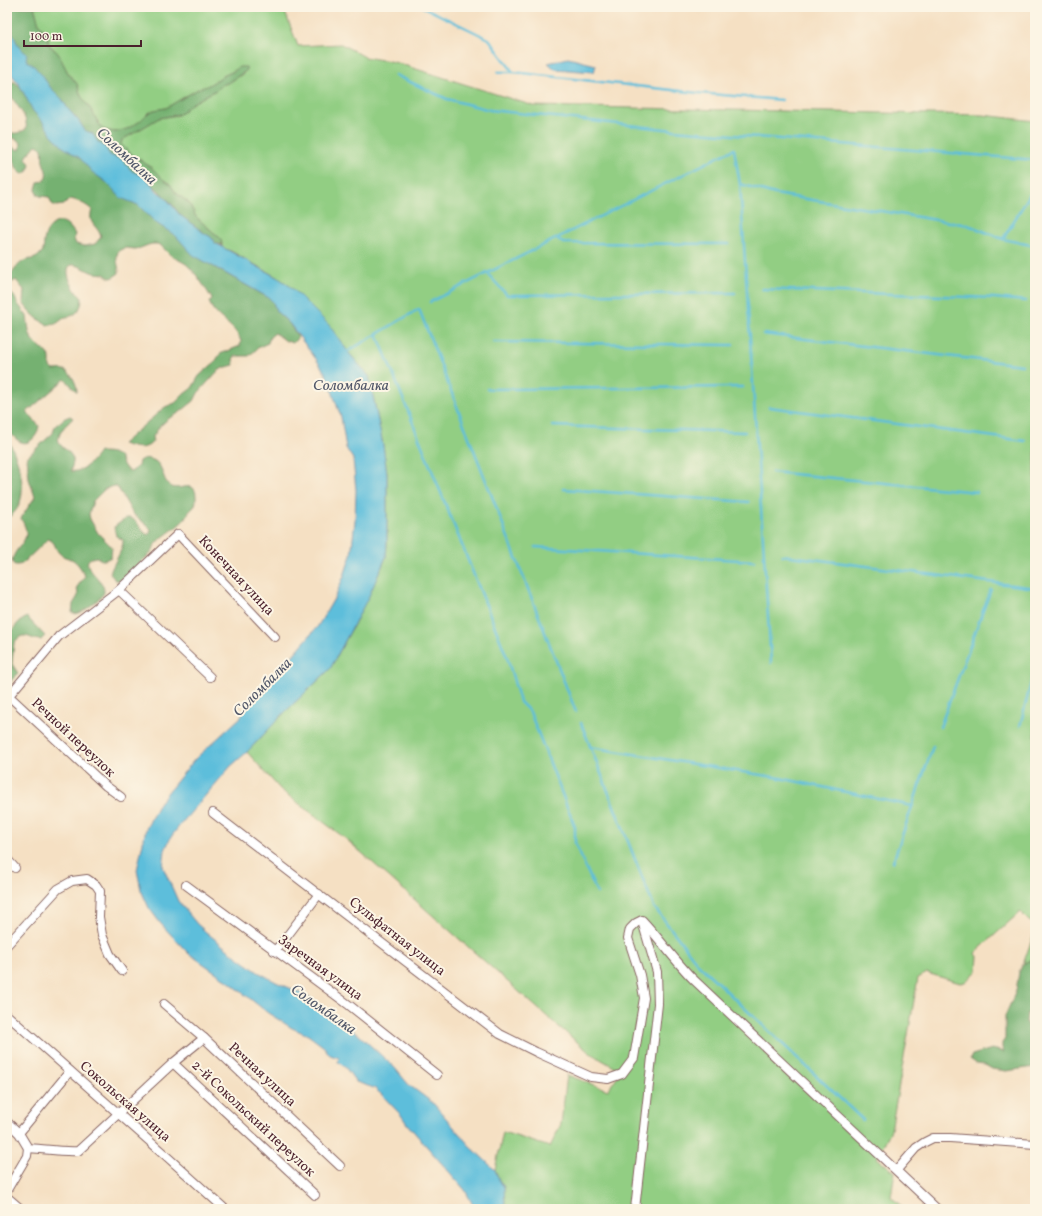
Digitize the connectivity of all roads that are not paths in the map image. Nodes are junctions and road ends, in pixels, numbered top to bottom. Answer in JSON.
{"nodes":[{"id":1,"x":118,"y":590,"type":"junction"},
{"id":2,"x":275,"y":637,"type":"dead end"},
{"id":3,"x":210,"y":677,"type":"dead end"},
{"id":4,"x":8,"y":697,"type":"edge"},
{"id":5,"x":122,"y":797,"type":"dead end"},
{"id":6,"x":213,"y":813,"type":"dead end"},
{"id":7,"x":7,"y":859,"type":"edge"},
{"id":8,"x":15,"y":868,"type":"dead end"},
{"id":9,"x":186,"y":885,"type":"dead end"},
{"id":10,"x":319,"y":894,"type":"junction"},
{"id":11,"x":642,"y":920,"type":"junction"},
{"id":12,"x":7,"y":945,"type":"edge"},
{"id":13,"x":274,"y":951,"type":"junction"},
{"id":14,"x":122,"y":971,"type":"dead end"},
{"id":15,"x":164,"y":1004,"type":"dead end"},
{"id":16,"x":7,"y":1015,"type":"edge"},
{"id":17,"x":204,"y":1038,"type":"junction"},
{"id":18,"x":173,"y":1063,"type":"junction"},
{"id":19,"x":70,"y":1071,"type":"junction"},
{"id":20,"x":437,"y":1075,"type":"dead end"},
{"id":21,"x":118,"y":1113,"type":"junction"},
{"id":22,"x":7,"y":1122,"type":"edge"},
{"id":23,"x":19,"y":1133,"type":"junction"},
{"id":24,"x":1035,"y":1144,"type":"edge"},
{"id":25,"x":28,"y":1148,"type":"junction"},
{"id":26,"x":340,"y":1166,"type":"dead end"},
{"id":27,"x":896,"y":1170,"type":"junction"},
{"id":28,"x":7,"y":1190,"type":"edge"},
{"id":29,"x":315,"y":1195,"type":"dead end"},
{"id":30,"x":7,"y":1197,"type":"edge"},
{"id":31,"x":21,"y":1209,"type":"edge"},
{"id":32,"x":225,"y":1209,"type":"edge"},
{"id":33,"x":635,"y":1209,"type":"edge"},
{"id":34,"x":937,"y":1209,"type":"edge"}],
"edges":[{"from":1,"to":2,"type":"street","name":"Конечная улица"},
{"from":1,"to":3,"type":"street"},
{"from":1,"to":4,"type":"street"},
{"from":4,"to":5,"type":"street","name":"Речной переулок"},
{"from":6,"to":10,"type":"street","name":"Сульфатная улица"},
{"from":7,"to":8,"type":"street"},
{"from":9,"to":13,"type":"street","name":"Заречная улица"},
{"from":10,"to":11,"type":"street","name":"Сульфатная улица"},
{"from":10,"to":13,"type":"street"},
{"from":11,"to":27,"type":"street"},
{"from":11,"to":33,"type":"street"},
{"from":12,"to":14,"type":"street"},
{"from":13,"to":20,"type":"street","name":"Заречная улица"},
{"from":15,"to":17,"type":"street","name":"Речная улица"},
{"from":16,"to":19,"type":"street","name":"Сокольская улица"},
{"from":17,"to":18,"type":"street"},
{"from":17,"to":26,"type":"street","name":"Речная улица"},
{"from":18,"to":21,"type":"street"},
{"from":18,"to":29,"type":"street","name":"2-й Сокольский переулок"},
{"from":19,"to":21,"type":"street","name":"Сокольская улица"},
{"from":19,"to":23,"type":"street"},
{"from":21,"to":25,"type":"street"},
{"from":21,"to":32,"type":"street","name":"Сокольская улица"},
{"from":22,"to":23,"type":"street"},
{"from":23,"to":25,"type":"street"},
{"from":24,"to":27,"type":"street"},
{"from":25,"to":28,"type":"street"},
{"from":27,"to":34,"type":"street"},
{"from":30,"to":31,"type":"street"}]}
